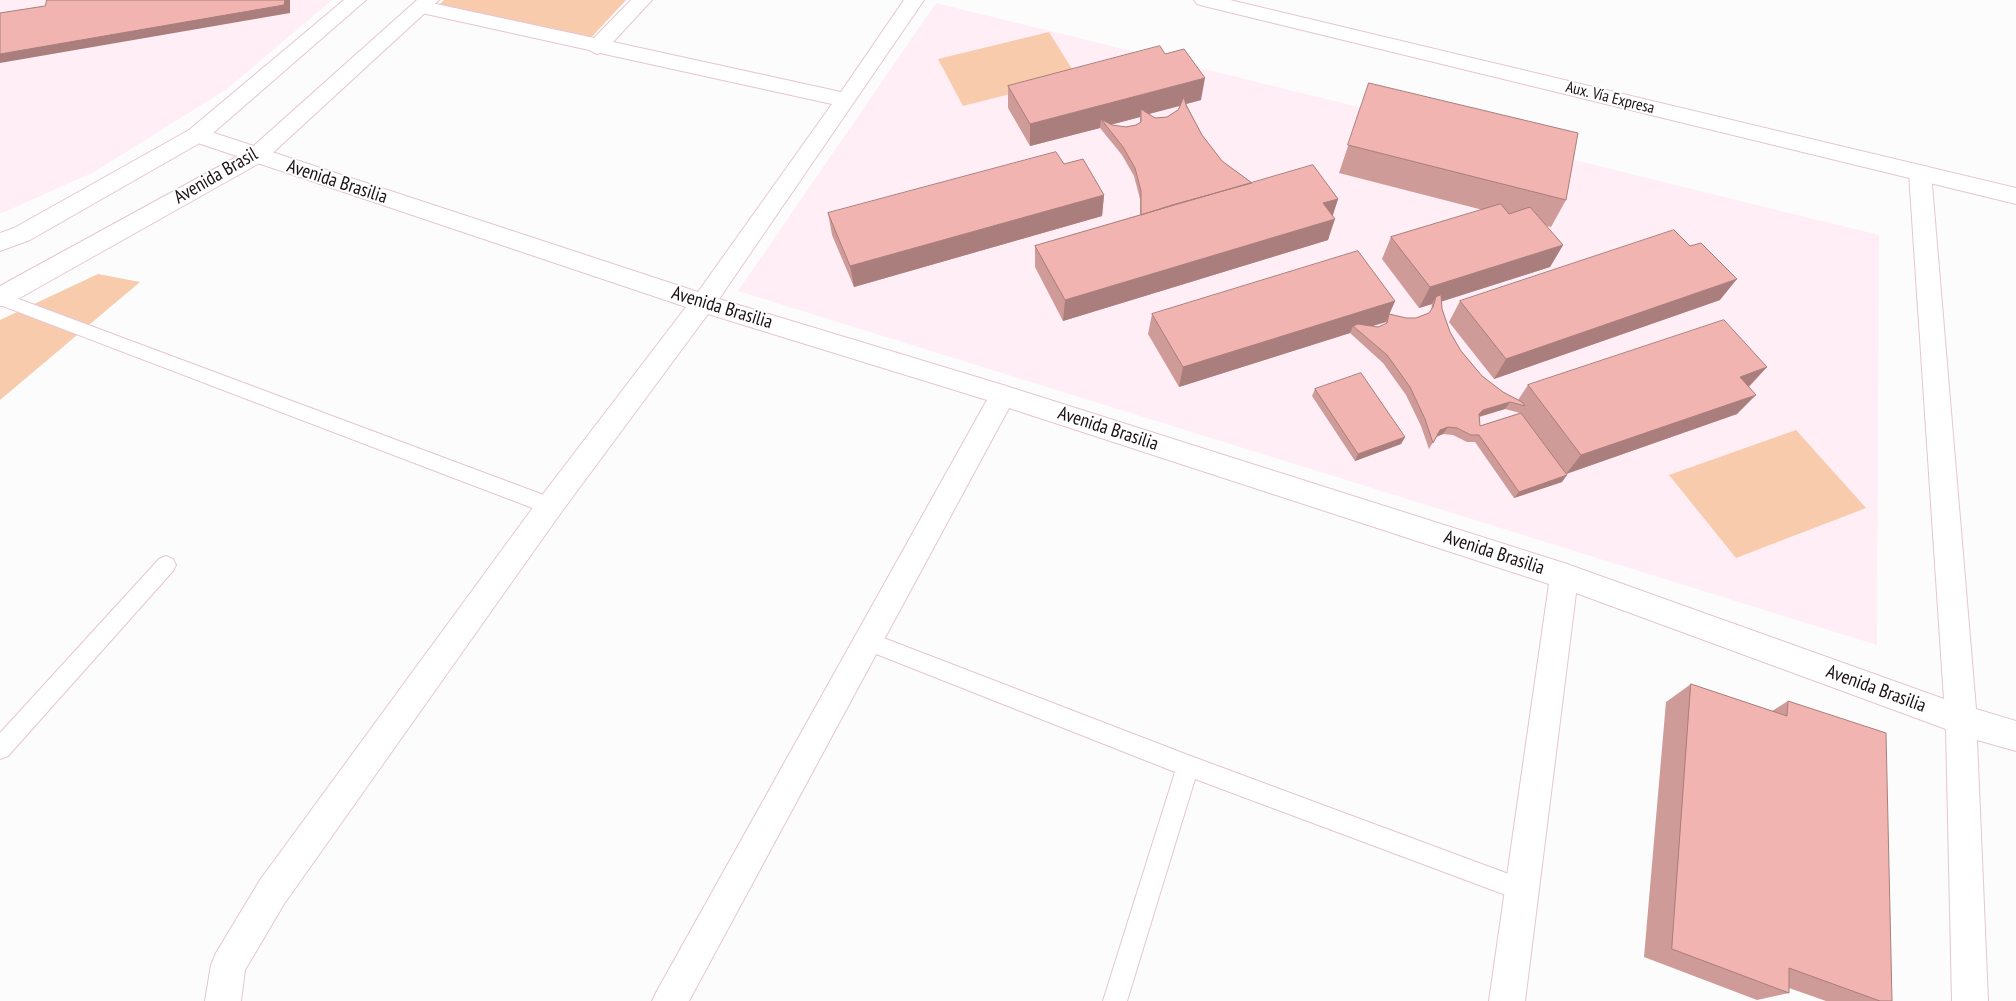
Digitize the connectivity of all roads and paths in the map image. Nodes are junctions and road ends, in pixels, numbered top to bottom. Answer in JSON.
{"nodes":[{"id":1,"x":356,"y":0,"type":"edge"},
{"id":2,"x":642,"y":0,"type":"edge"},
{"id":3,"x":914,"y":0,"type":"edge"},
{"id":4,"x":1204,"y":0,"type":"edge"},
{"id":5,"x":426,"y":3,"type":"edge"},
{"id":6,"x":597,"y":47,"type":"junction"},
{"id":7,"x":846,"y":100,"type":"junction"},
{"id":8,"x":197,"y":135,"type":"junction"},
{"id":9,"x":257,"y":155,"type":"junction"},
{"id":10,"x":1920,"y":173,"type":"junction"},
{"id":11,"x":2016,"y":196,"type":"edge"},
{"id":12,"x":0,"y":242,"type":"edge"},
{"id":13,"x":0,"y":298,"type":"edge"},
{"id":14,"x":703,"y":303,"type":"junction"},
{"id":15,"x":1004,"y":395,"type":"junction"},
{"id":16,"x":550,"y":506,"type":"junction"},
{"id":17,"x":166,"y":565,"type":"dead end"},
{"id":18,"x":1564,"y":576,"type":"junction"},
{"id":19,"x":868,"y":641,"type":"junction"},
{"id":20,"x":1961,"y":720,"type":"junction"},
{"id":21,"x":2016,"y":736,"type":"edge"},
{"id":22,"x":0,"y":749,"type":"edge"},
{"id":23,"x":1188,"y":766,"type":"junction"},
{"id":24,"x":1522,"y":890,"type":"junction"},
{"id":25,"x":223,"y":1001,"type":"edge"},
{"id":26,"x":670,"y":1001,"type":"edge"},
{"id":27,"x":1115,"y":1001,"type":"edge"},
{"id":28,"x":1507,"y":1001,"type":"edge"},
{"id":29,"x":1970,"y":1001,"type":"edge"}],
"edges":[{"from":1,"to":8,"type":"street"},
{"from":2,"to":6,"type":"street"},
{"from":3,"to":7,"type":"street"},
{"from":4,"to":10,"type":"street","name":"Aux. Vía Expresa"},
{"from":5,"to":6,"type":"street"},
{"from":5,"to":9,"type":"street","name":"Avenida Brasil"},
{"from":6,"to":7,"type":"street"},
{"from":7,"to":14,"type":"street"},
{"from":8,"to":9,"type":"street","name":"Avenida Brasilia"},
{"from":8,"to":12,"type":"street"},
{"from":9,"to":13,"type":"street","name":"Avenida Brasil"},
{"from":9,"to":14,"type":"street","name":"Avenida Brasilia"},
{"from":10,"to":11,"type":"street","name":"Aux. Vía Expresa"},
{"from":10,"to":20,"type":"street"},
{"from":13,"to":16,"type":"lane"},
{"from":14,"to":15,"type":"street","name":"Avenida Brasilia"},
{"from":14,"to":16,"type":"street"},
{"from":15,"to":18,"type":"street","name":"Avenida Brasilia"},
{"from":15,"to":19,"type":"street"},
{"from":16,"to":25,"type":"street"},
{"from":17,"to":22,"type":"lane"},
{"from":18,"to":20,"type":"street","name":"Avenida Brasilia"},
{"from":18,"to":24,"type":"street"},
{"from":19,"to":23,"type":"lane"},
{"from":19,"to":26,"type":"street"},
{"from":20,"to":21,"type":"street","name":"Avenida Brasilia"},
{"from":20,"to":29,"type":"street"},
{"from":23,"to":24,"type":"lane"},
{"from":23,"to":27,"type":"lane"},
{"from":24,"to":28,"type":"street"}]}
